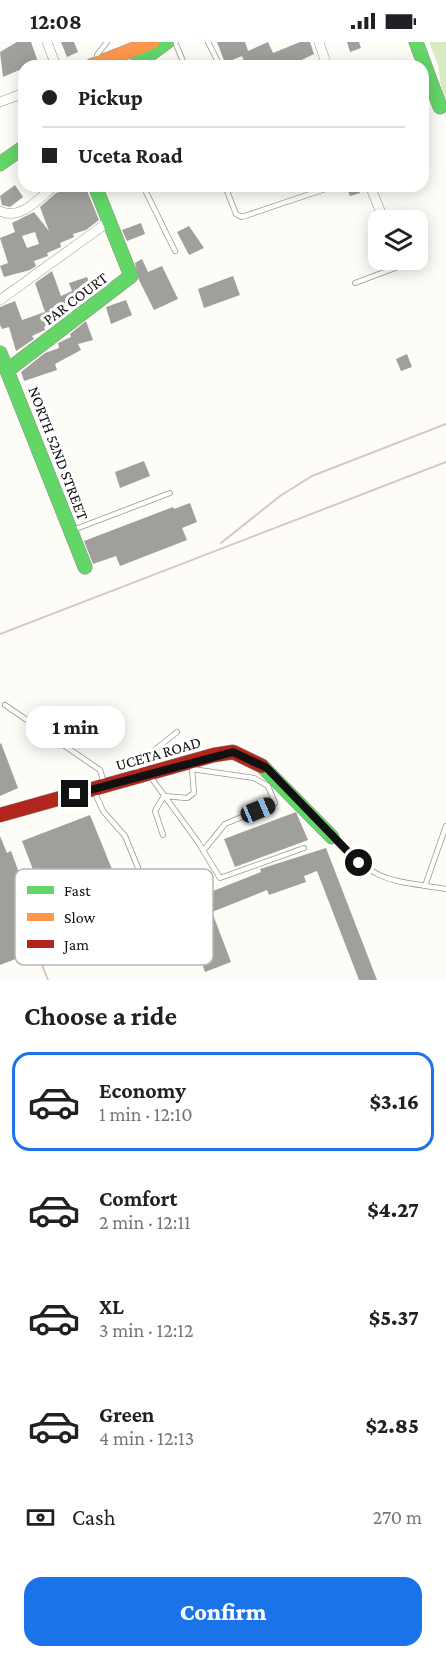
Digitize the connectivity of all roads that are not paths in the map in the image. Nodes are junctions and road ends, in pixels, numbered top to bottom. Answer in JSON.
{"nodes":[{"id":1,"x":47,"y":42,"type":"edge"},
{"id":2,"x":107,"y":42,"type":"edge"},
{"id":3,"x":152,"y":42,"type":"edge"},
{"id":4,"x":168,"y":42,"type":"edge"},
{"id":5,"x":175,"y":42,"type":"edge"},
{"id":6,"x":208,"y":42,"type":"edge"},
{"id":7,"x":319,"y":42,"type":"edge"},
{"id":8,"x":416,"y":42,"type":"edge"},
{"id":9,"x":54,"y":60,"type":"edge"},
{"id":10,"x":96,"y":60,"type":"edge"},
{"id":11,"x":107,"y":60,"type":"edge"},
{"id":12,"x":142,"y":60,"type":"edge"},
{"id":13,"x":182,"y":60,"type":"edge"},
{"id":14,"x":217,"y":60,"type":"edge"},
{"id":15,"x":325,"y":60,"type":"edge"},
{"id":16,"x":423,"y":60,"type":"edge"},
{"id":17,"x":429,"y":77,"type":"edge"},
{"id":18,"x":18,"y":95,"type":"edge"},
{"id":19,"x":0,"y":102,"type":"edge"},
{"id":20,"x":440,"y":107,"type":"dead end"},
{"id":21,"x":18,"y":152,"type":"edge"},
{"id":22,"x":0,"y":165,"type":"edge"},
{"id":23,"x":47,"y":192,"type":"edge"},
{"id":24,"x":146,"y":192,"type":"edge"},
{"id":25,"x":227,"y":192,"type":"edge"},
{"id":26,"x":316,"y":192,"type":"edge"},
{"id":27,"x":372,"y":192,"type":"edge"},
{"id":28,"x":100,"y":196,"type":"edge"},
{"id":29,"x":380,"y":210,"type":"edge"},
{"id":30,"x":0,"y":211,"type":"edge"},
{"id":31,"x":111,"y":220,"type":"junction"},
{"id":32,"x":175,"y":251,"type":"dead end"},
{"id":33,"x":390,"y":270,"type":"edge"},
{"id":34,"x":356,"y":283,"type":"dead end"},
{"id":35,"x":0,"y":300,"type":"edge"},
{"id":36,"x":0,"y":352,"type":"edge"},
{"id":37,"x":8,"y":370,"type":"junction"},
{"id":38,"x":170,"y":493,"type":"dead end"},
{"id":39,"x":71,"y":530,"type":"junction"},
{"id":40,"x":85,"y":567,"type":"dead end"},
{"id":41,"x":5,"y":705,"type":"dead end"},
{"id":42,"x":177,"y":732,"type":"dead end"},
{"id":43,"x":192,"y":765,"type":"junction"},
{"id":44,"x":144,"y":775,"type":"junction"},
{"id":45,"x":99,"y":787,"type":"junction"},
{"id":46,"x":164,"y":796,"type":"junction"},
{"id":47,"x":0,"y":815,"type":"edge"},
{"id":48,"x":446,"y":826,"type":"edge"},
{"id":49,"x":163,"y":835,"type":"dead end"},
{"id":50,"x":332,"y":837,"type":"joint"},
{"id":51,"x":304,"y":848,"type":"dead end"},
{"id":52,"x":203,"y":851,"type":"junction"},
{"id":53,"x":139,"y":869,"type":"edge"},
{"id":54,"x":425,"y":886,"type":"junction"},
{"id":55,"x":446,"y":889,"type":"edge"}],
"edges":[{"from":1,"to":9,"type":"street"},
{"from":2,"to":10,"type":"lane"},
{"from":3,"to":11,"type":"street"},
{"from":4,"to":12,"type":"street"},
{"from":5,"to":13,"type":"lane"},
{"from":6,"to":14,"type":"lane"},
{"from":7,"to":15,"type":"street"},
{"from":8,"to":16,"type":"street"},
{"from":17,"to":20,"type":"street"},
{"from":18,"to":19,"type":"street"},
{"from":21,"to":22,"type":"street"},
{"from":23,"to":30,"type":"street"},
{"from":24,"to":32,"type":"lane"},
{"from":25,"to":26,"type":"lane"},
{"from":27,"to":29,"type":"street"},
{"from":28,"to":31,"type":"street","name":"PAR COURT"},
{"from":31,"to":35,"type":"street"},
{"from":31,"to":37,"type":"street","name":"PAR COURT"},
{"from":33,"to":34,"type":"lane"},
{"from":36,"to":37,"type":"street","name":"NORTH 52ND STREET"},
{"from":37,"to":39,"type":"street","name":"NORTH 52ND STREET"},
{"from":38,"to":39,"type":"lane"},
{"from":39,"to":40,"type":"street","name":"NORTH 52ND STREET"},
{"from":41,"to":45,"type":"lane"},
{"from":42,"to":44,"type":"lane"},
{"from":43,"to":44,"type":"street","name":"UCETA ROAD"},
{"from":43,"to":46,"type":"lane"},
{"from":43,"to":50,"type":"street","name":"UCETA ROAD"},
{"from":43,"to":52,"type":"lane"},
{"from":44,"to":45,"type":"street","name":"UCETA ROAD"},
{"from":44,"to":46,"type":"lane"},
{"from":45,"to":47,"type":"street","name":"UCETA ROAD"},
{"from":45,"to":53,"type":"lane"},
{"from":46,"to":49,"type":"lane"},
{"from":46,"to":52,"type":"lane"},
{"from":48,"to":54,"type":"lane"},
{"from":50,"to":54,"type":"lane"},
{"from":51,"to":52,"type":"lane"},
{"from":54,"to":55,"type":"lane"}]}
